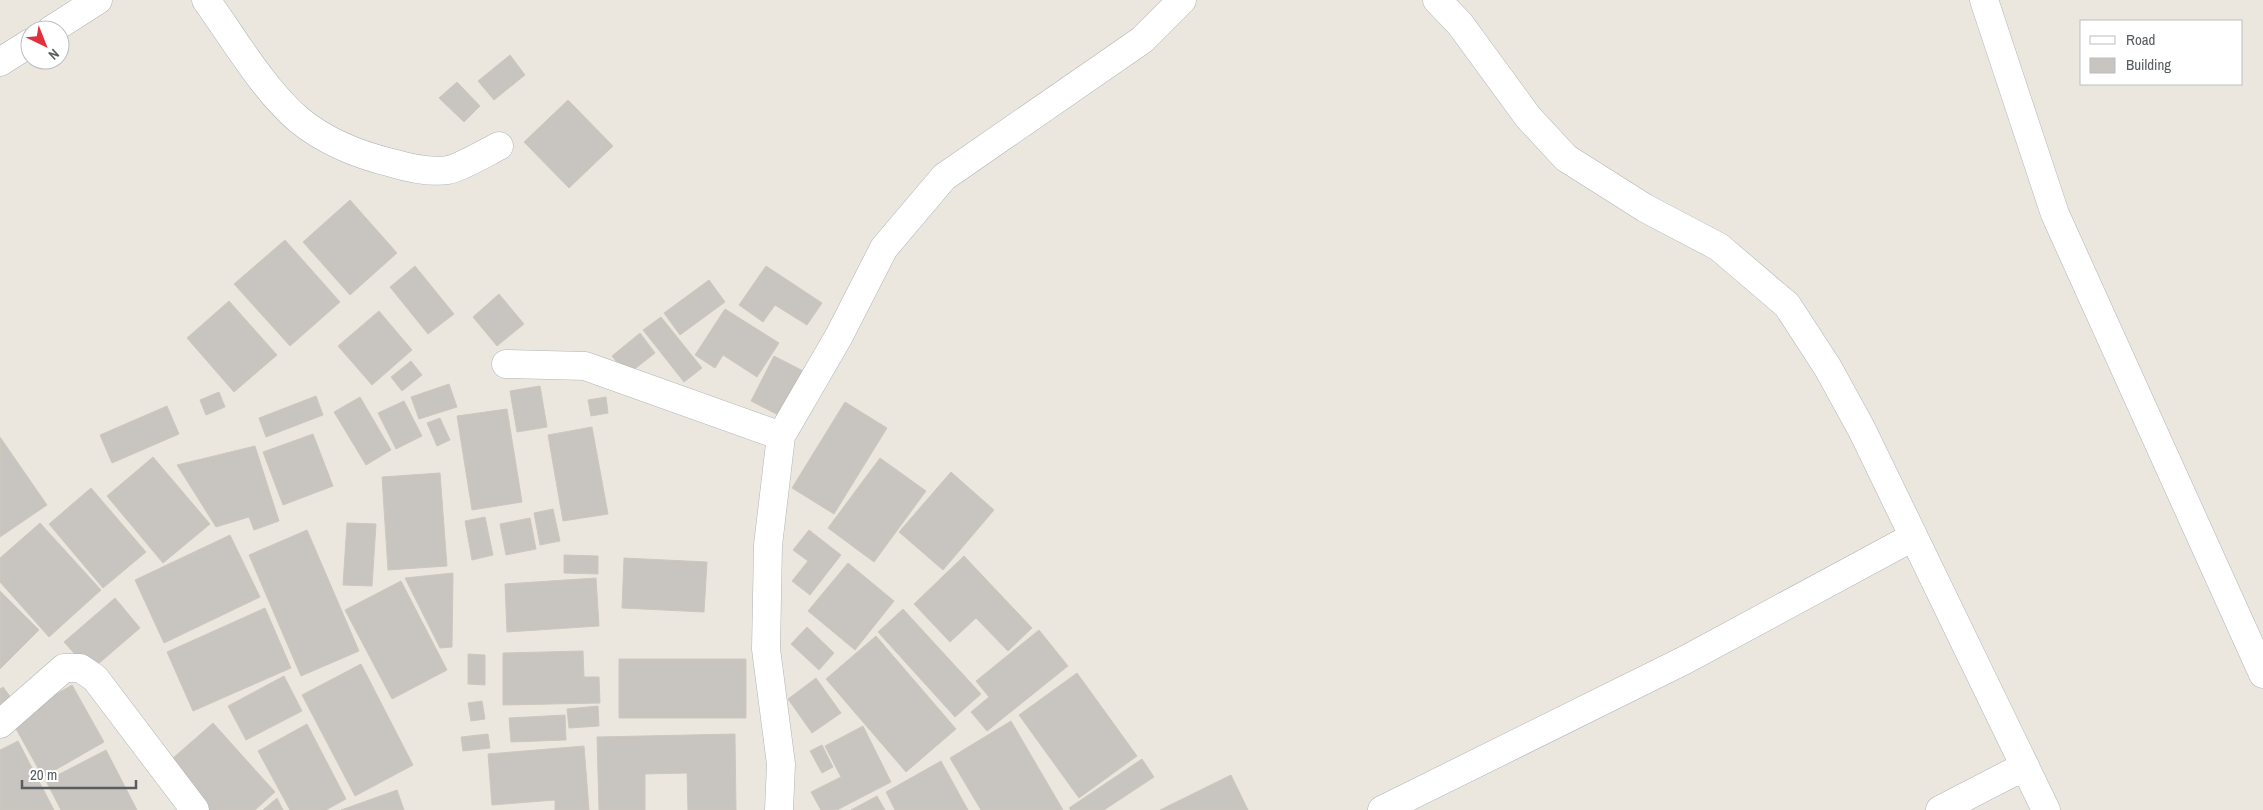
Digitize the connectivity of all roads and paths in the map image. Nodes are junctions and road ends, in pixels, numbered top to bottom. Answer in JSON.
{"nodes":[{"id":1,"x":98,"y":0,"type":"edge"},
{"id":2,"x":206,"y":0,"type":"edge"},
{"id":3,"x":1182,"y":0,"type":"edge"},
{"id":4,"x":1437,"y":0,"type":"edge"},
{"id":5,"x":1984,"y":0,"type":"edge"},
{"id":6,"x":67,"y":20,"type":"edge"},
{"id":7,"x":20,"y":49,"type":"edge"},
{"id":8,"x":0,"y":62,"type":"edge"},
{"id":9,"x":500,"y":146,"type":"dead end"},
{"id":10,"x":506,"y":364,"type":"dead end"},
{"id":11,"x":781,"y":436,"type":"junction"},
{"id":12,"x":1913,"y":537,"type":"junction"},
{"id":13,"x":2263,"y":674,"type":"edge"},
{"id":14,"x":0,"y":724,"type":"edge"},
{"id":15,"x":2025,"y":766,"type":"junction"},
{"id":16,"x":195,"y":810,"type":"edge"},
{"id":17,"x":779,"y":810,"type":"edge"},
{"id":18,"x":1382,"y":810,"type":"edge"},
{"id":19,"x":1940,"y":810,"type":"edge"},
{"id":20,"x":2046,"y":810,"type":"edge"}],
"edges":[{"from":1,"to":6,"type":"street"},
{"from":2,"to":9,"type":"street"},
{"from":3,"to":11,"type":"street"},
{"from":4,"to":12,"type":"street"},
{"from":5,"to":13,"type":"street"},
{"from":7,"to":8,"type":"street"},
{"from":10,"to":11,"type":"street"},
{"from":11,"to":17,"type":"street"},
{"from":12,"to":15,"type":"street"},
{"from":12,"to":18,"type":"street"},
{"from":14,"to":16,"type":"street"},
{"from":15,"to":19,"type":"street"},
{"from":15,"to":20,"type":"street"}]}
